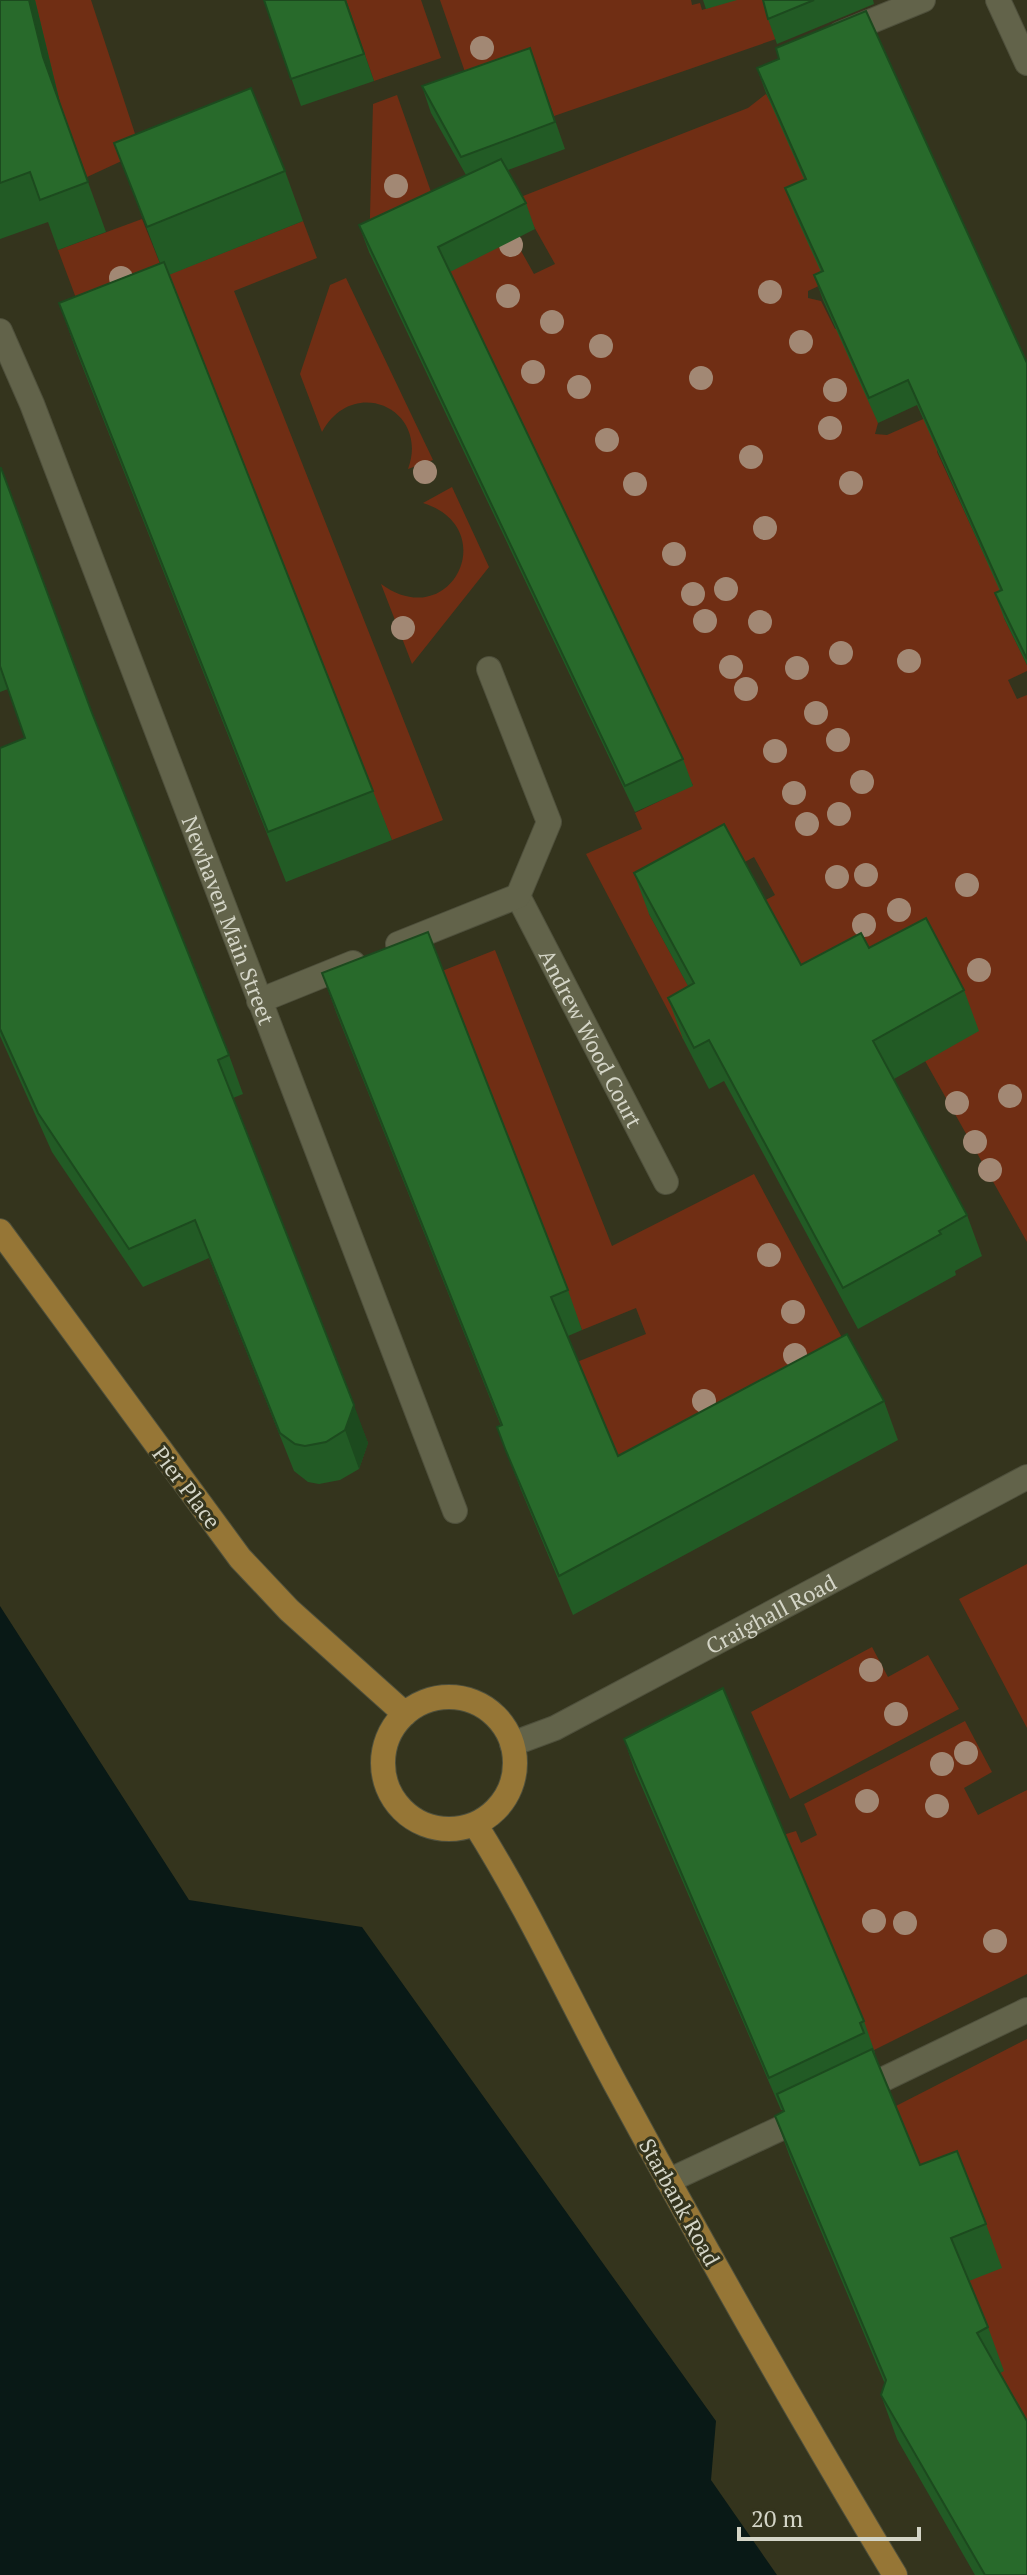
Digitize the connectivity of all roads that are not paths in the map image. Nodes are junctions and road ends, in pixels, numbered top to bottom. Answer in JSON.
{"nodes":[{"id":1,"x":923,"y":0,"type":"edge"},
{"id":2,"x":998,"y":0,"type":"edge"},
{"id":3,"x":812,"y":46,"type":"edge"},
{"id":4,"x":1027,"y":63,"type":"edge"},
{"id":5,"x":0,"y":331,"type":"edge"},
{"id":6,"x":489,"y":669,"type":"dead end"},
{"id":7,"x":518,"y":896,"type":"junction"},
{"id":8,"x":259,"y":1001,"type":"junction"},
{"id":9,"x":666,"y":1182,"type":"dead end"},
{"id":10,"x":0,"y":1231,"type":"edge"},
{"id":11,"x":1027,"y":1477,"type":"edge"},
{"id":12,"x":455,"y":1511,"type":"dead end"},
{"id":13,"x":405,"y":1714,"type":"junction"},
{"id":14,"x":512,"y":1744,"type":"junction"},
{"id":15,"x":475,"y":1824,"type":"junction"},
{"id":16,"x":1027,"y":2010,"type":"edge"},
{"id":17,"x":668,"y":2181,"type":"junction"},
{"id":18,"x":895,"y":2575,"type":"edge"}],
"edges":[{"from":1,"to":3,"type":"street"},
{"from":2,"to":4,"type":"street"},
{"from":5,"to":8,"type":"street","name":"Newhaven Main Street"},
{"from":6,"to":7,"type":"street"},
{"from":7,"to":8,"type":"street"},
{"from":7,"to":9,"type":"street","name":"Andrew Wood Court"},
{"from":8,"to":12,"type":"street","name":"Newhaven Main Street"},
{"from":10,"to":13,"type":"main road","name":"Pier Place"},
{"from":11,"to":14,"type":"street","name":"Craighall Road"},
{"from":13,"to":14,"type":"main road"},
{"from":13,"to":15,"type":"main road"},
{"from":14,"to":15,"type":"main road"},
{"from":15,"to":17,"type":"main road","name":"Starbank Road"},
{"from":16,"to":17,"type":"street"},
{"from":17,"to":18,"type":"main road","name":"Starbank Road"}]}
